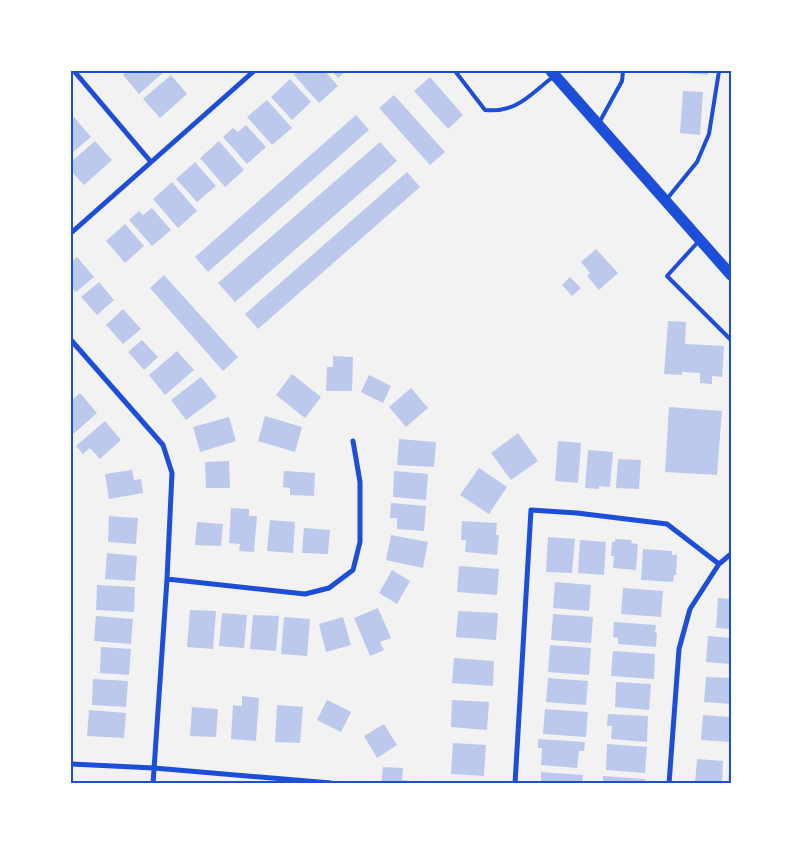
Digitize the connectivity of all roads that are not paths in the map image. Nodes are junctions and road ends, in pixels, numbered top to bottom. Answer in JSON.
{"nodes":[{"id":1,"x":74,"y":71,"type":"edge"},
{"id":2,"x":254,"y":71,"type":"edge"},
{"id":3,"x":455,"y":71,"type":"edge"},
{"id":4,"x":623,"y":71,"type":"edge"},
{"id":5,"x":719,"y":71,"type":"edge"},
{"id":6,"x":553,"y":73,"type":"edge"},
{"id":7,"x":598,"y":125,"type":"junction"},
{"id":8,"x":151,"y":162,"type":"junction"},
{"id":9,"x":665,"y":201,"type":"junction"},
{"id":10,"x":71,"y":233,"type":"edge"},
{"id":11,"x":699,"y":240,"type":"junction"},
{"id":12,"x":731,"y":276,"type":"edge"},
{"id":13,"x":71,"y":340,"type":"edge"},
{"id":14,"x":731,"y":340,"type":"edge"},
{"id":15,"x":353,"y":441,"type":"dead end"},
{"id":16,"x":731,"y":554,"type":"edge"},
{"id":17,"x":719,"y":564,"type":"junction"},
{"id":18,"x":167,"y":579,"type":"junction"},
{"id":19,"x":71,"y":764,"type":"edge"},
{"id":20,"x":154,"y":768,"type":"junction"},
{"id":21,"x":331,"y":783,"type":"edge"},
{"id":22,"x":153,"y":784,"type":"edge"},
{"id":23,"x":515,"y":784,"type":"edge"},
{"id":24,"x":669,"y":784,"type":"edge"}],
"edges":[{"from":1,"to":8,"type":"street"},
{"from":2,"to":8,"type":"street"},
{"from":3,"to":6,"type":"lane"},
{"from":4,"to":7,"type":"lane"},
{"from":5,"to":9,"type":"lane"},
{"from":6,"to":7,"type":"main road"},
{"from":7,"to":9,"type":"main road"},
{"from":8,"to":10,"type":"street"},
{"from":9,"to":11,"type":"main road"},
{"from":11,"to":12,"type":"main road"},
{"from":11,"to":14,"type":"lane"},
{"from":13,"to":18,"type":"street"},
{"from":15,"to":18,"type":"street"},
{"from":16,"to":17,"type":"street"},
{"from":17,"to":23,"type":"street"},
{"from":17,"to":24,"type":"street"},
{"from":18,"to":20,"type":"street"},
{"from":19,"to":20,"type":"street"},
{"from":20,"to":21,"type":"street"},
{"from":20,"to":22,"type":"street"}]}
